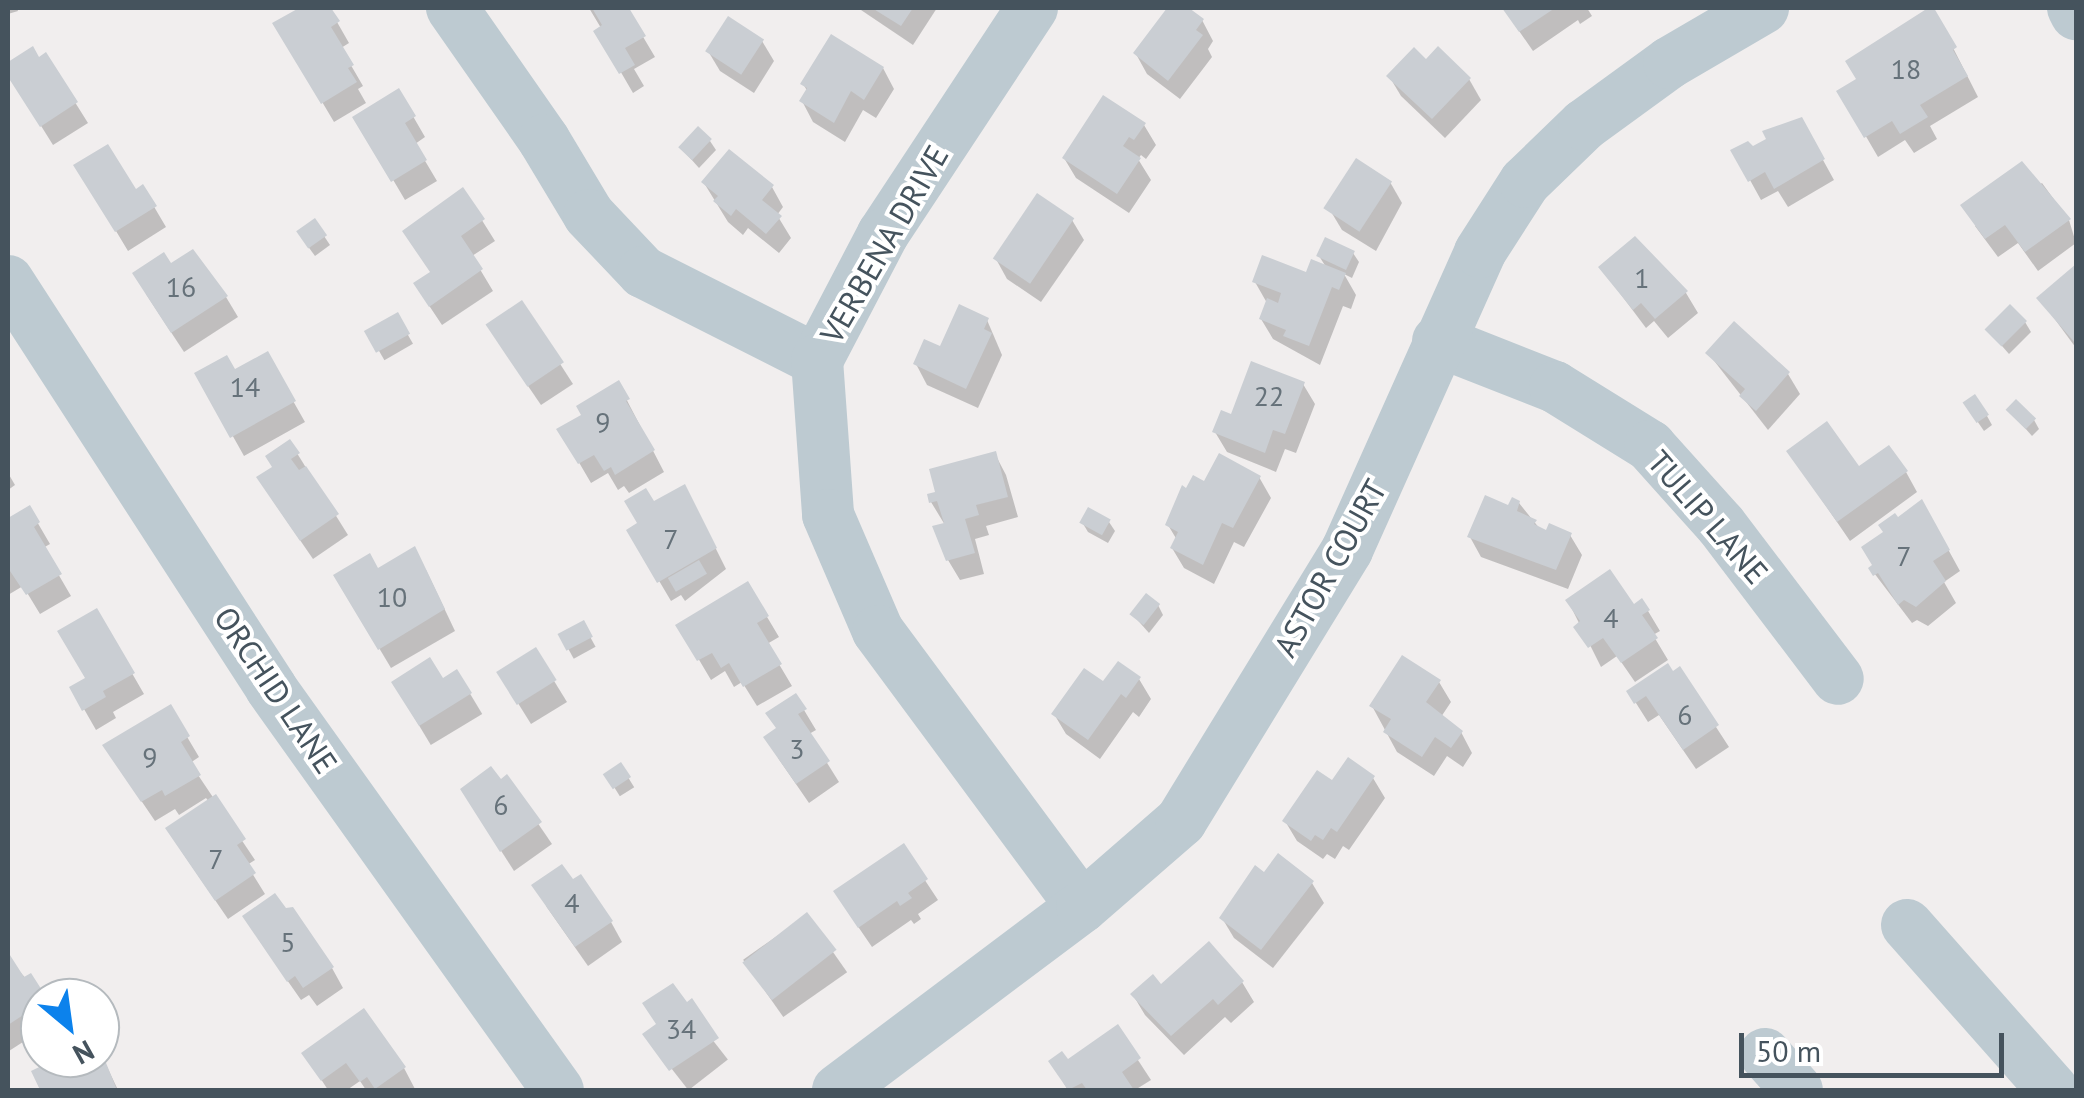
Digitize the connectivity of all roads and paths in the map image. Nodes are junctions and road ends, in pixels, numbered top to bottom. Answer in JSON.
{"nodes":[{"id":1,"x":452,"y":8,"type":"edge"},
{"id":2,"x":1032,"y":8,"type":"edge"},
{"id":3,"x":1763,"y":8,"type":"edge"},
{"id":4,"x":8,"y":281,"type":"edge"},
{"id":5,"x":1438,"y":340,"type":"junction"},
{"id":6,"x":817,"y":360,"type":"junction"},
{"id":7,"x":1838,"y":679,"type":"dead end"},
{"id":8,"x":1082,"y":908,"type":"junction"},
{"id":9,"x":1907,"y":925,"type":"dead end"},
{"id":10,"x":558,"y":1090,"type":"edge"},
{"id":11,"x":838,"y":1090,"type":"edge"},
{"id":12,"x":2054,"y":1090,"type":"edge"}],
"edges":[{"from":1,"to":6,"type":"street"},
{"from":2,"to":6,"type":"street","name":"VERBENA DRIVE"},
{"from":3,"to":5,"type":"street","name":"ASTOR COURT"},
{"from":4,"to":10,"type":"street","name":"ORCHID LANE"},
{"from":5,"to":7,"type":"street","name":"TULIP LANE"},
{"from":5,"to":8,"type":"street","name":"ASTOR COURT"},
{"from":6,"to":8,"type":"street","name":"VERBENA DRIVE"},
{"from":8,"to":11,"type":"street","name":"ASTOR COURT"},
{"from":9,"to":12,"type":"street"}]}
